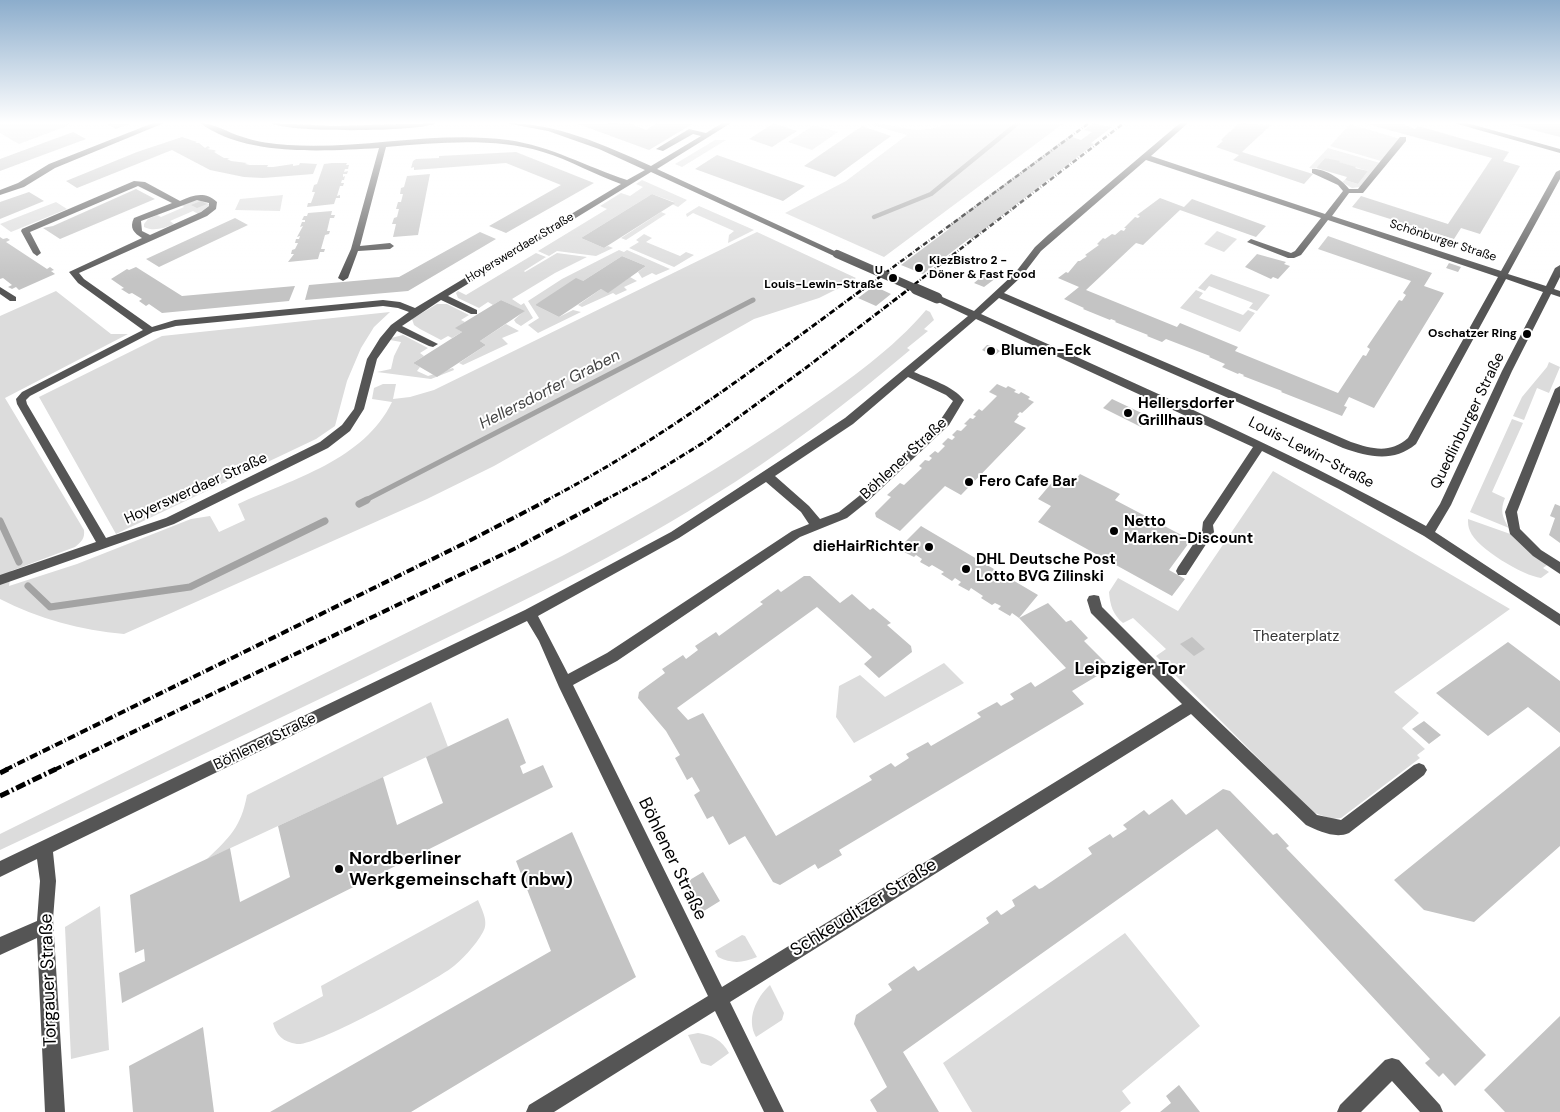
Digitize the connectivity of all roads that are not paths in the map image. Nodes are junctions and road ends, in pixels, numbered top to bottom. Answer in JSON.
{"nodes":[{"id":1,"x":37,"y":175,"type":"edge"},
{"id":2,"x":375,"y":175,"type":"edge"},
{"id":3,"x":603,"y":175,"type":"edge"},
{"id":4,"x":641,"y":175,"type":"edge"},
{"id":5,"x":665,"y":175,"type":"edge"},
{"id":6,"x":1124,"y":175,"type":"edge"},
{"id":7,"x":1200,"y":175,"type":"edge"},
{"id":8,"x":1323,"y":175,"type":"edge"},
{"id":9,"x":1373,"y":175,"type":"edge"},
{"id":10,"x":1558,"y":175,"type":"edge"},
{"id":11,"x":627,"y":183,"type":"junction"},
{"id":12,"x":1347,"y":191,"type":"junction"},
{"id":13,"x":0,"y":194,"type":"edge"},
{"id":14,"x":178,"y":203,"type":"junction"},
{"id":15,"x":1328,"y":217,"type":"junction"},
{"id":16,"x":150,"y":239,"type":"junction"},
{"id":17,"x":1251,"y":242,"type":"dead end"},
{"id":18,"x":390,"y":246,"type":"dead end"},
{"id":19,"x":354,"y":249,"type":"junction"},
{"id":20,"x":37,"y":253,"type":"dead end"},
{"id":21,"x":1560,"y":268,"type":"edge"},
{"id":22,"x":345,"y":274,"type":"dead end"},
{"id":23,"x":1504,"y":274,"type":"junction"},
{"id":24,"x":0,"y":290,"type":"edge"},
{"id":25,"x":1555,"y":292,"type":"edge"},
{"id":26,"x":998,"y":294,"type":"junction"},
{"id":27,"x":441,"y":296,"type":"junction"},
{"id":28,"x":13,"y":299,"type":"dead end"},
{"id":29,"x":415,"y":311,"type":"junction"},
{"id":30,"x":474,"y":312,"type":"dead end"},
{"id":31,"x":975,"y":315,"type":"junction"},
{"id":32,"x":394,"y":327,"type":"junction"},
{"id":33,"x":150,"y":330,"type":"junction"},
{"id":34,"x":433,"y":344,"type":"dead end"},
{"id":35,"x":908,"y":373,"type":"junction"},
{"id":36,"x":1560,"y":389,"type":"edge"},
{"id":37,"x":1260,"y":445,"type":"junction"},
{"id":38,"x":767,"y":476,"type":"junction"},
{"id":39,"x":818,"y":526,"type":"junction"},
{"id":40,"x":1428,"y":533,"type":"junction"},
{"id":41,"x":104,"y":545,"type":"junction"},
{"id":42,"x":1560,"y":569,"type":"edge"},
{"id":43,"x":1182,"y":571,"type":"dead end"},
{"id":44,"x":0,"y":580,"type":"edge"},
{"id":45,"x":1094,"y":600,"type":"dead end"},
{"id":46,"x":530,"y":614,"type":"junction"},
{"id":47,"x":1560,"y":621,"type":"edge"},
{"id":48,"x":564,"y":683,"type":"junction"},
{"id":49,"x":1193,"y":705,"type":"junction"},
{"id":50,"x":1419,"y":770,"type":"dead end"},
{"id":51,"x":44,"y":848,"type":"junction"},
{"id":52,"x":0,"y":869,"type":"edge"},
{"id":53,"x":45,"y":926,"type":"junction"},
{"id":54,"x":0,"y":946,"type":"edge"},
{"id":55,"x":717,"y":998,"type":"junction"},
{"id":56,"x":55,"y":1112,"type":"edge"},
{"id":57,"x":536,"y":1112,"type":"edge"},
{"id":58,"x":774,"y":1112,"type":"edge"},
{"id":59,"x":1346,"y":1112,"type":"edge"},
{"id":60,"x":1433,"y":1112,"type":"edge"}],
"edges":[{"from":1,"to":13,"type":"street"},
{"from":2,"to":19,"type":"street"},
{"from":3,"to":11,"type":"street"},
{"from":4,"to":11,"type":"street","name":"Hoyerswerdaer Straße"},
{"from":5,"to":31,"type":"street","name":"Louis-Lewin-Straße","bridge":true},
{"from":6,"to":26,"type":"street","name":"Böhlener Straße"},
{"from":7,"to":15,"type":"street","name":"Schönburger Straße"},
{"from":8,"to":12,"type":"street"},
{"from":9,"to":12,"type":"street"},
{"from":10,"to":23,"type":"street"},
{"from":11,"to":27,"type":"street","name":"Hoyerswerdaer Straße"},
{"from":12,"to":15,"type":"street"},
{"from":14,"to":16,"type":"street"},
{"from":14,"to":16,"type":"street"},
{"from":14,"to":20,"type":"street"},
{"from":15,"to":17,"type":"street"},
{"from":15,"to":23,"type":"street","name":"Schönburger Straße"},
{"from":16,"to":33,"type":"street"},
{"from":18,"to":19,"type":"street"},
{"from":19,"to":22,"type":"street"},
{"from":21,"to":25,"type":"street","name":"Quedlinburger Straße"},
{"from":23,"to":25,"type":"street","name":"Schönburger Straße"},
{"from":23,"to":26,"type":"street","name":"Louis-Lewin-Straße"},
{"from":24,"to":28,"type":"street"},
{"from":25,"to":40,"type":"street","name":"Quedlinburger Straße"},
{"from":26,"to":31,"type":"street","name":"Böhlener Straße"},
{"from":27,"to":29,"type":"street","name":"Hoyerswerdaer Straße"},
{"from":27,"to":30,"type":"street"},
{"from":29,"to":32,"type":"street","name":"Hoyerswerdaer Straße"},
{"from":29,"to":33,"type":"street"},
{"from":31,"to":35,"type":"street","name":"Böhlener Straße"},
{"from":31,"to":37,"type":"street","name":"Louis-Lewin-Straße"},
{"from":32,"to":34,"type":"street"},
{"from":32,"to":41,"type":"street","name":"Hoyerswerdaer Straße"},
{"from":33,"to":41,"type":"street"},
{"from":35,"to":38,"type":"street","name":"Böhlener Straße"},
{"from":35,"to":39,"type":"street","name":"Böhlener Straße"},
{"from":36,"to":42,"type":"street"},
{"from":37,"to":40,"type":"street","name":"Louis-Lewin-Straße"},
{"from":37,"to":43,"type":"street"},
{"from":38,"to":39,"type":"street"},
{"from":38,"to":46,"type":"street","name":"Böhlener Straße"},
{"from":39,"to":48,"type":"street","name":"Böhlener Straße"},
{"from":40,"to":47,"type":"street","name":"Louis-Lewin-Straße"},
{"from":41,"to":44,"type":"street","name":"Hoyerswerdaer Straße"},
{"from":45,"to":49,"type":"street"},
{"from":46,"to":48,"type":"street","name":"Böhlener Straße"},
{"from":46,"to":51,"type":"street","name":"Böhlener Straße"},
{"from":48,"to":55,"type":"street","name":"Böhlener Straße"},
{"from":49,"to":50,"type":"street"},
{"from":49,"to":55,"type":"street","name":"Schkeuditzer Straße"},
{"from":51,"to":52,"type":"street","name":"Böhlener Straße"},
{"from":51,"to":53,"type":"street","name":"Torgauer Straße"},
{"from":53,"to":54,"type":"street"},
{"from":53,"to":56,"type":"street","name":"Torgauer Straße"},
{"from":55,"to":57,"type":"street","name":"Schkeuditzer Straße"},
{"from":55,"to":58,"type":"street"},
{"from":59,"to":60,"type":"street"}]}
